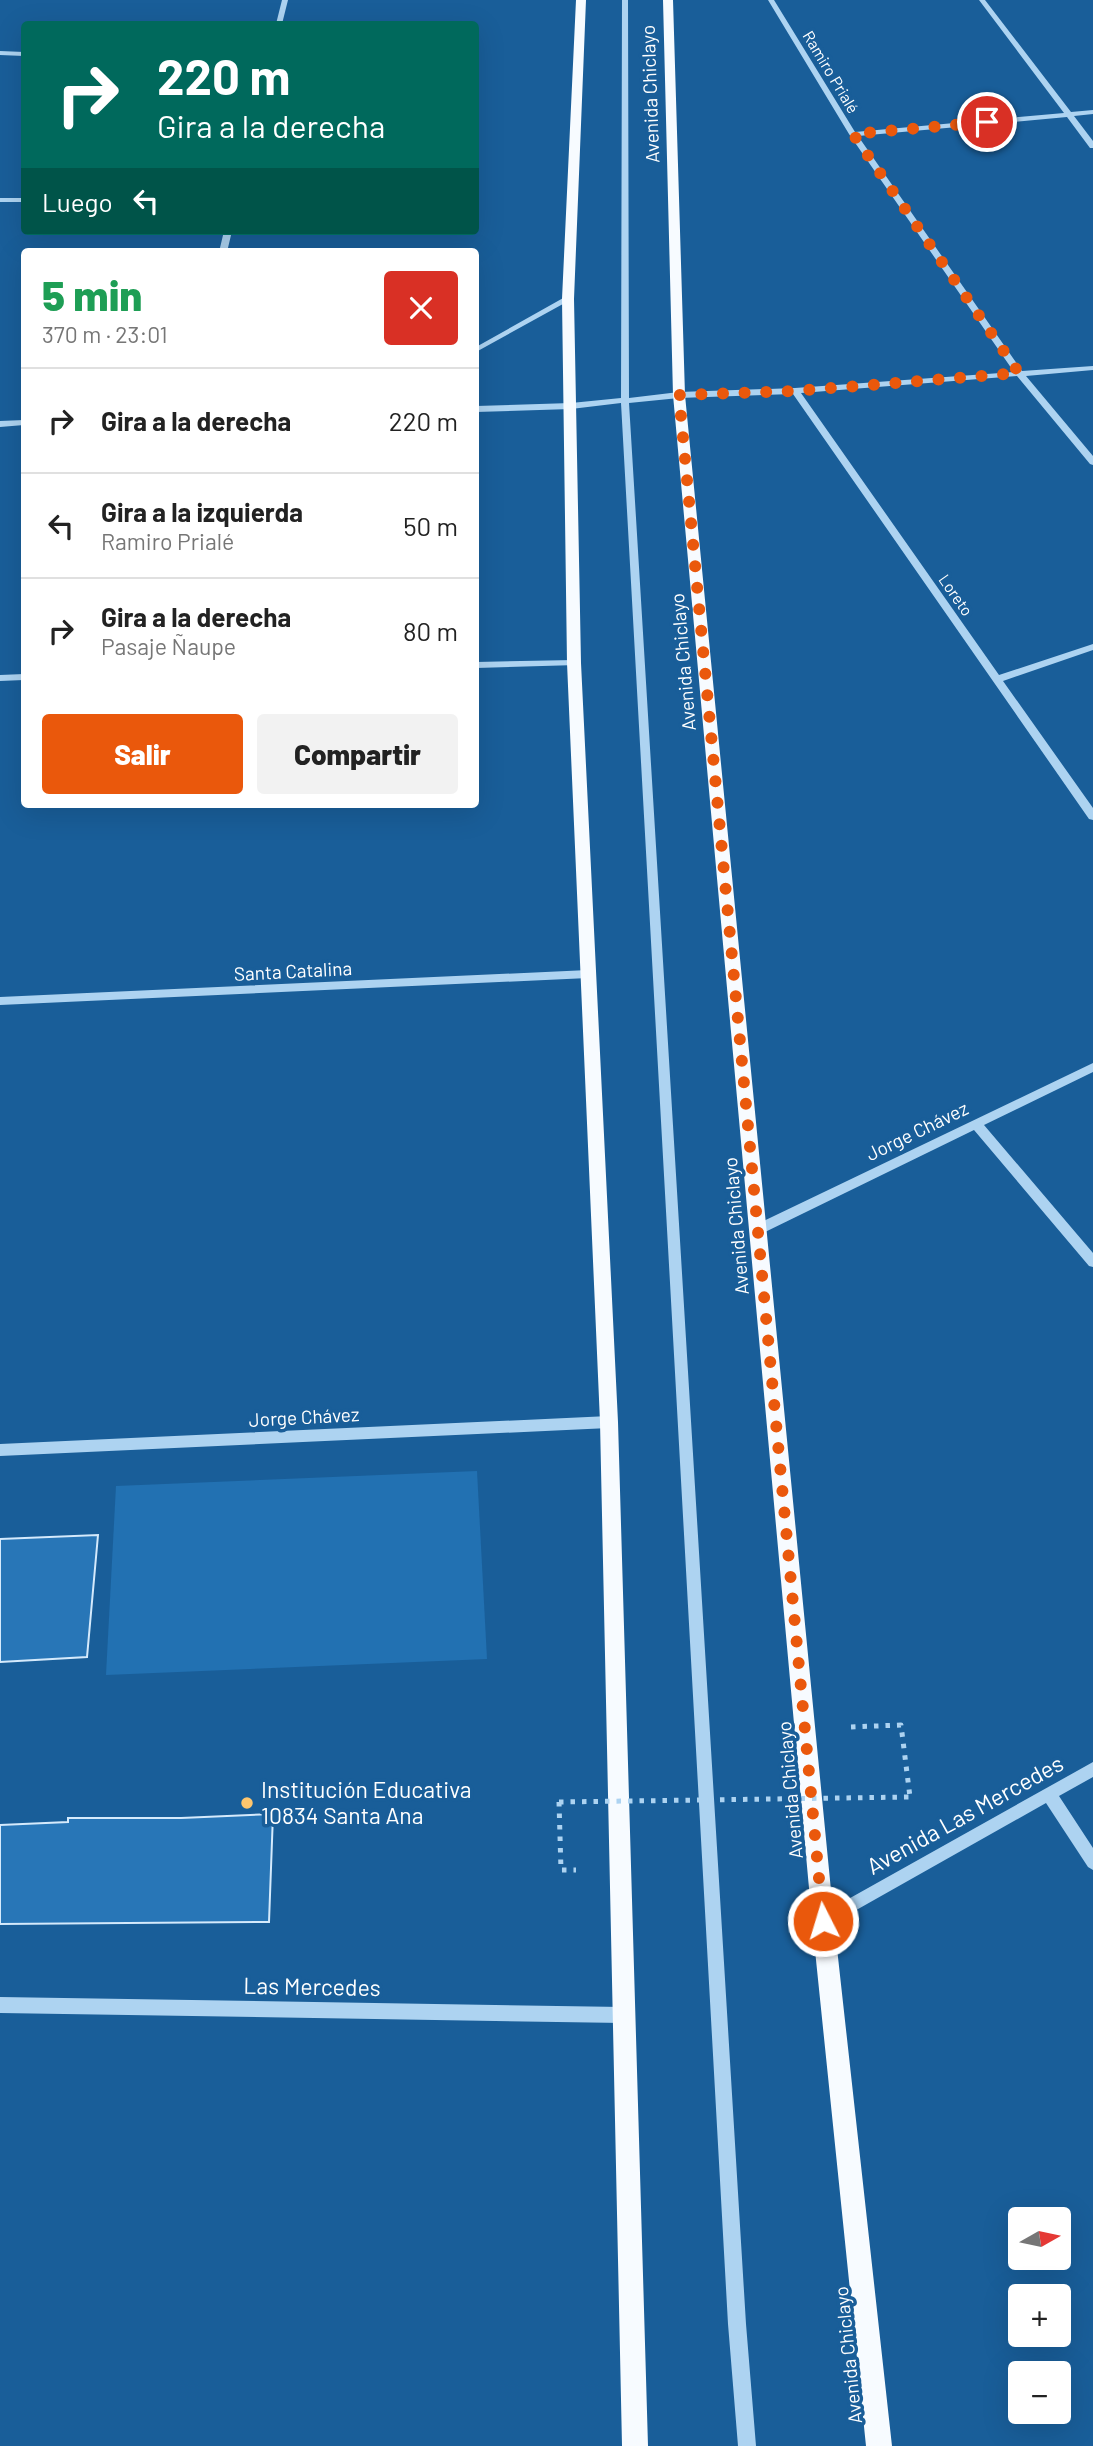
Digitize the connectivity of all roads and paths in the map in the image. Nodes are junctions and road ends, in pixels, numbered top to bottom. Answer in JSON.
{"nodes":[{"id":1,"x":285,"y":0,"type":"edge"},
{"id":2,"x":581,"y":0,"type":"edge"},
{"id":3,"x":625,"y":0,"type":"edge"},
{"id":4,"x":668,"y":0,"type":"edge"},
{"id":5,"x":771,"y":0,"type":"edge"},
{"id":6,"x":982,"y":0,"type":"edge"},
{"id":7,"x":280,"y":21,"type":"edge"},
{"id":8,"x":0,"y":53,"type":"edge"},
{"id":9,"x":21,"y":54,"type":"edge"},
{"id":10,"x":1093,"y":112,"type":"edge"},
{"id":11,"x":1068,"y":114,"type":"junction"},
{"id":12,"x":853,"y":134,"type":"junction"},
{"id":13,"x":1093,"y":146,"type":"edge"},
{"id":14,"x":0,"y":200,"type":"edge"},
{"id":15,"x":21,"y":200,"type":"edge"},
{"id":16,"x":568,"y":299,"type":"junction"},
{"id":17,"x":479,"y":349,"type":"edge"},
{"id":18,"x":1093,"y":368,"type":"edge"},
{"id":19,"x":1019,"y":373,"type":"junction"},
{"id":20,"x":795,"y":391,"type":"junction"},
{"id":21,"x":679,"y":395,"type":"junction"},
{"id":22,"x":625,"y":402,"type":"junction"},
{"id":23,"x":571,"y":407,"type":"junction"},
{"id":24,"x":479,"y":409,"type":"edge"},
{"id":25,"x":21,"y":423,"type":"edge"},
{"id":26,"x":0,"y":424,"type":"edge"},
{"id":27,"x":1093,"y":462,"type":"edge"},
{"id":28,"x":1093,"y":647,"type":"edge"},
{"id":29,"x":574,"y":663,"type":"junction"},
{"id":30,"x":479,"y":665,"type":"edge"},
{"id":31,"x":21,"y":677,"type":"edge"},
{"id":32,"x":0,"y":678,"type":"edge"},
{"id":33,"x":996,"y":680,"type":"junction"},
{"id":34,"x":1093,"y":816,"type":"edge"},
{"id":35,"x":588,"y":974,"type":"junction"},
{"id":36,"x":0,"y":1001,"type":"edge"},
{"id":37,"x":1093,"y":1067,"type":"edge"},
{"id":38,"x":976,"y":1124,"type":"junction"},
{"id":39,"x":757,"y":1230,"type":"junction"},
{"id":40,"x":1093,"y":1262,"type":"edge"},
{"id":41,"x":609,"y":1422,"type":"junction"},
{"id":42,"x":0,"y":1450,"type":"edge"},
{"id":43,"x":901,"y":1726,"type":"dead end"},
{"id":44,"x":1093,"y":1769,"type":"edge"},
{"id":45,"x":1049,"y":1794,"type":"junction"},
{"id":46,"x":1093,"y":1862,"type":"edge"},
{"id":47,"x":561,"y":1870,"type":"dead end"},
{"id":48,"x":823,"y":1921,"type":"junction"},
{"id":49,"x":0,"y":2004,"type":"edge"},
{"id":50,"x":623,"y":2015,"type":"junction"},
{"id":51,"x":635,"y":2446,"type":"edge"},
{"id":52,"x":747,"y":2446,"type":"edge"},
{"id":53,"x":879,"y":2446,"type":"edge"}],
"edges":[{"from":1,"to":7,"type":"street"},
{"from":2,"to":16,"type":"main road"},
{"from":3,"to":22,"type":"street","name":"Avenida Chiclayo"},
{"from":4,"to":21,"type":"main road","name":"Avenida Chiclayo"},
{"from":5,"to":12,"type":"street","name":"Ramiro Prialé"},
{"from":6,"to":11,"type":"street"},
{"from":8,"to":9,"type":"street"},
{"from":10,"to":11,"type":"street"},
{"from":11,"to":12,"type":"street"},
{"from":11,"to":13,"type":"street"},
{"from":12,"to":19,"type":"street","name":"Ramiro Prialé"},
{"from":14,"to":15,"type":"street"},
{"from":16,"to":17,"type":"street"},
{"from":16,"to":23,"type":"main road"},
{"from":18,"to":19,"type":"street"},
{"from":19,"to":20,"type":"street"},
{"from":19,"to":27,"type":"street","name":"Ramiro Prialé"},
{"from":20,"to":21,"type":"street"},
{"from":20,"to":33,"type":"street","name":"Loreto"},
{"from":21,"to":22,"type":"street"},
{"from":21,"to":39,"type":"main road","name":"Avenida Chiclayo"},
{"from":22,"to":23,"type":"street"},
{"from":22,"to":52,"type":"street","name":"Avenida Chiclayo"},
{"from":23,"to":24,"type":"street"},
{"from":23,"to":29,"type":"main road"},
{"from":25,"to":26,"type":"street"},
{"from":28,"to":33,"type":"street"},
{"from":29,"to":30,"type":"street"},
{"from":29,"to":35,"type":"main road"},
{"from":31,"to":32,"type":"street"},
{"from":33,"to":34,"type":"street","name":"Loreto"},
{"from":35,"to":36,"type":"street","name":"Santa Catalina"},
{"from":35,"to":41,"type":"main road"},
{"from":37,"to":38,"type":"street","name":"Jorge Chávez"},
{"from":38,"to":39,"type":"street","name":"Jorge Chávez"},
{"from":38,"to":40,"type":"street"},
{"from":39,"to":48,"type":"main road","name":"Avenida Chiclayo"},
{"from":41,"to":42,"type":"street","name":"Jorge Chávez"},
{"from":41,"to":50,"type":"main road"},
{"from":43,"to":47,"type":"path","bridge":true},
{"from":44,"to":45,"type":"street","name":"Avenida Las Mercedes"},
{"from":45,"to":46,"type":"street"},
{"from":45,"to":48,"type":"street","name":"Avenida Las Mercedes"},
{"from":48,"to":53,"type":"main road","name":"Avenida Chiclayo"},
{"from":49,"to":50,"type":"street","name":"Las Mercedes"},
{"from":50,"to":51,"type":"main road"}]}
